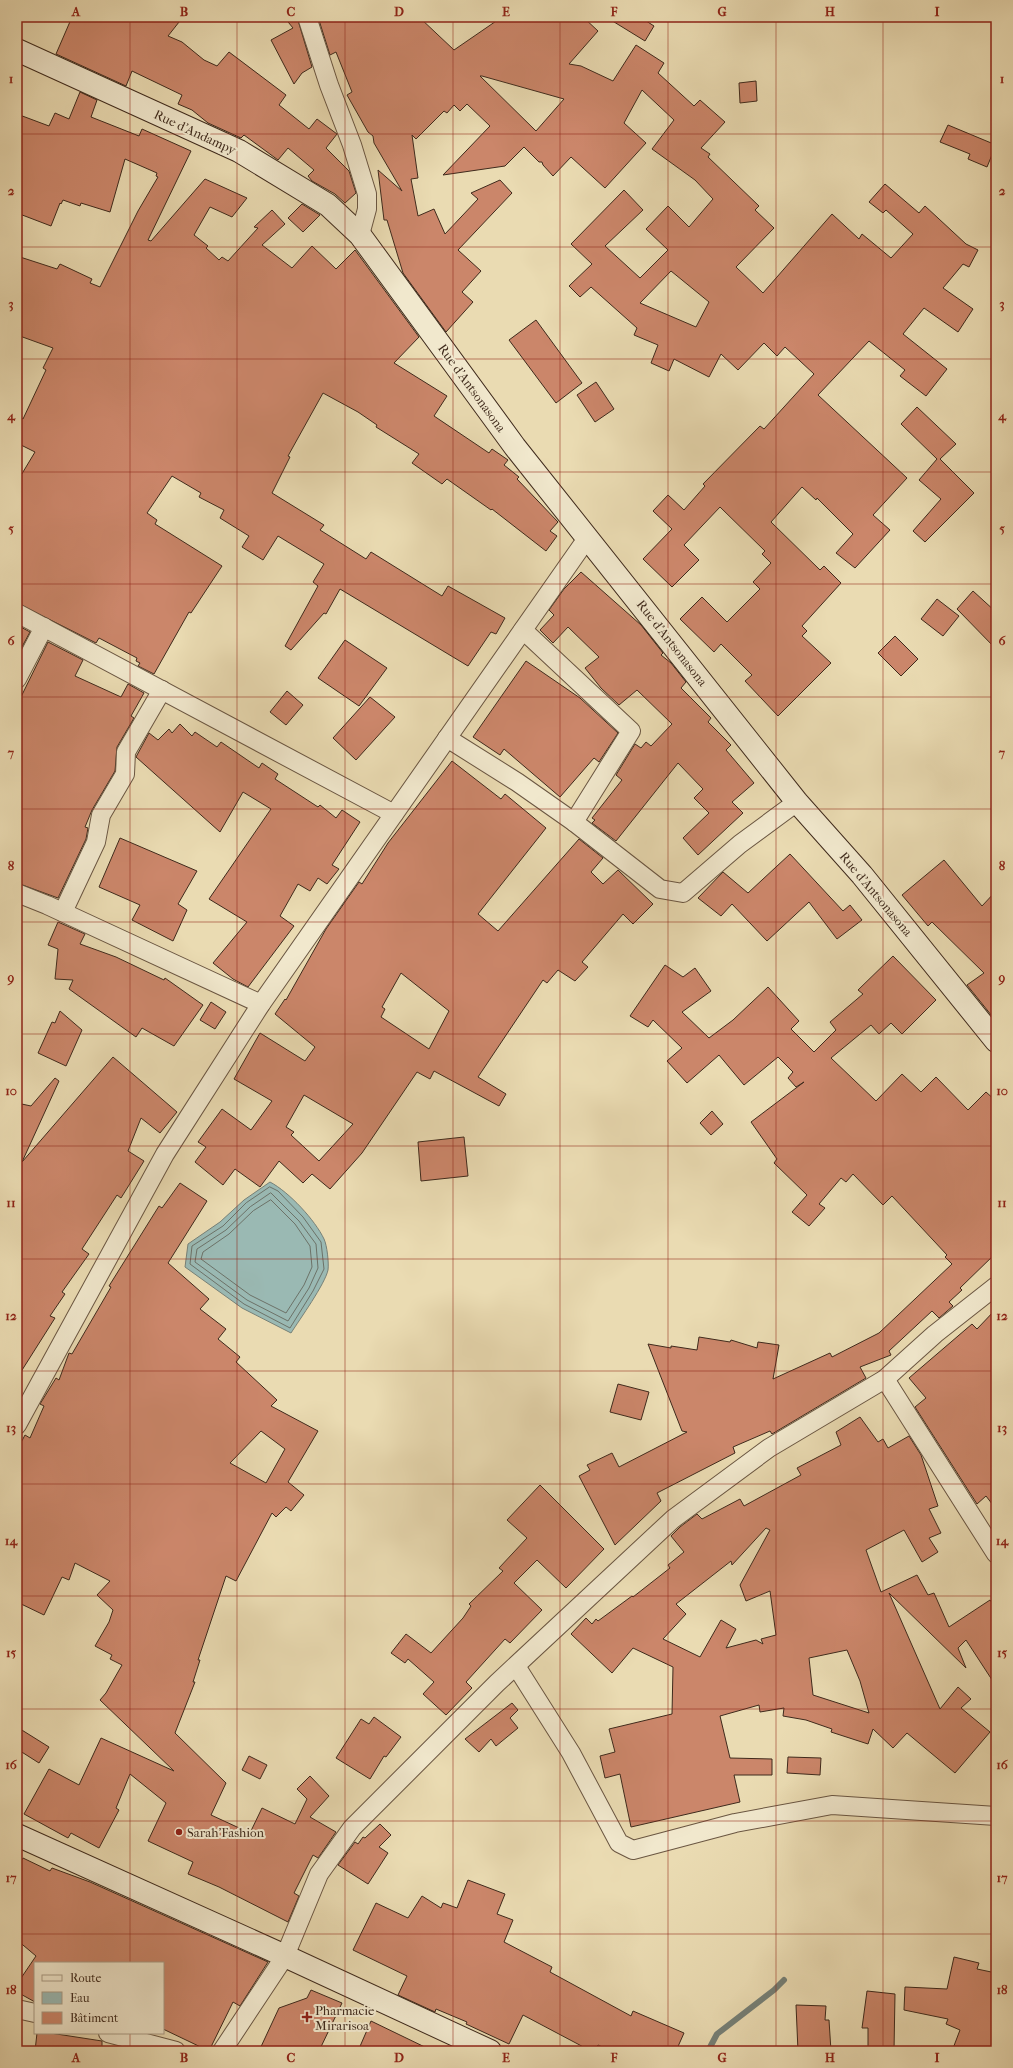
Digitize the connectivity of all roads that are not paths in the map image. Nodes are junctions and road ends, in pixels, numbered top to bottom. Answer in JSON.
{"nodes":[{"id":1,"x":307,"y":17,"type":"edge"},
{"id":2,"x":17,"y":50,"type":"edge"},
{"id":3,"x":360,"y":235,"type":"junction"},
{"id":4,"x":588,"y":537,"type":"junction"},
{"id":5,"x":17,"y":613,"type":"edge"},
{"id":6,"x":44,"y":627,"type":"junction"},
{"id":7,"x":523,"y":630,"type":"junction"},
{"id":8,"x":17,"y":678,"type":"edge"},
{"id":9,"x":162,"y":690,"type":"junction"},
{"id":10,"x":447,"y":738,"type":"junction"},
{"id":11,"x":797,"y":802,"type":"junction"},
{"id":12,"x":394,"y":814,"type":"junction"},
{"id":13,"x":574,"y":822,"type":"junction"},
{"id":14,"x":17,"y":893,"type":"edge"},
{"id":15,"x":63,"y":912,"type":"junction"},
{"id":16,"x":261,"y":1004,"type":"junction"},
{"id":17,"x":996,"y":1041,"type":"edge"},
{"id":18,"x":996,"y":1286,"type":"edge"},
{"id":19,"x":886,"y":1379,"type":"junction"},
{"id":20,"x":17,"y":1425,"type":"edge"},
{"id":21,"x":996,"y":1554,"type":"edge"},
{"id":22,"x":516,"y":1666,"type":"junction"},
{"id":23,"x":996,"y":1816,"type":"edge"},
{"id":24,"x":17,"y":1835,"type":"edge"},
{"id":25,"x":285,"y":1956,"type":"junction"},
{"id":26,"x":17,"y":2009,"type":"edge"},
{"id":27,"x":34,"y":2013,"type":"edge"},
{"id":28,"x":112,"y":2034,"type":"edge"},
{"id":29,"x":176,"y":2051,"type":"edge"},
{"id":30,"x":222,"y":2051,"type":"edge"},
{"id":31,"x":490,"y":2051,"type":"edge"}],
"edges":[{"from":1,"to":3,"type":"street"},
{"from":2,"to":3,"type":"street","name":"Rue d'Andampy"},
{"from":3,"to":4,"type":"street","name":"Rue d'Antsonasona"},
{"from":4,"to":7,"type":"street"},
{"from":4,"to":11,"type":"street","name":"Rue d'Antsonasona"},
{"from":5,"to":6,"type":"street"},
{"from":6,"to":8,"type":"street"},
{"from":6,"to":9,"type":"street"},
{"from":7,"to":10,"type":"street"},
{"from":7,"to":13,"type":"street"},
{"from":9,"to":12,"type":"street"},
{"from":9,"to":15,"type":"street"},
{"from":10,"to":12,"type":"street"},
{"from":10,"to":13,"type":"street"},
{"from":11,"to":13,"type":"street"},
{"from":11,"to":17,"type":"street","name":"Rue d'Antsonasona"},
{"from":12,"to":16,"type":"street"},
{"from":14,"to":15,"type":"street"},
{"from":15,"to":16,"type":"street"},
{"from":16,"to":20,"type":"street"},
{"from":18,"to":19,"type":"street"},
{"from":19,"to":21,"type":"street"},
{"from":19,"to":22,"type":"street"},
{"from":22,"to":23,"type":"street"},
{"from":22,"to":25,"type":"street"},
{"from":24,"to":25,"type":"street"},
{"from":25,"to":30,"type":"street"},
{"from":25,"to":31,"type":"street"},
{"from":26,"to":27,"type":"street"},
{"from":28,"to":29,"type":"street"}]}
